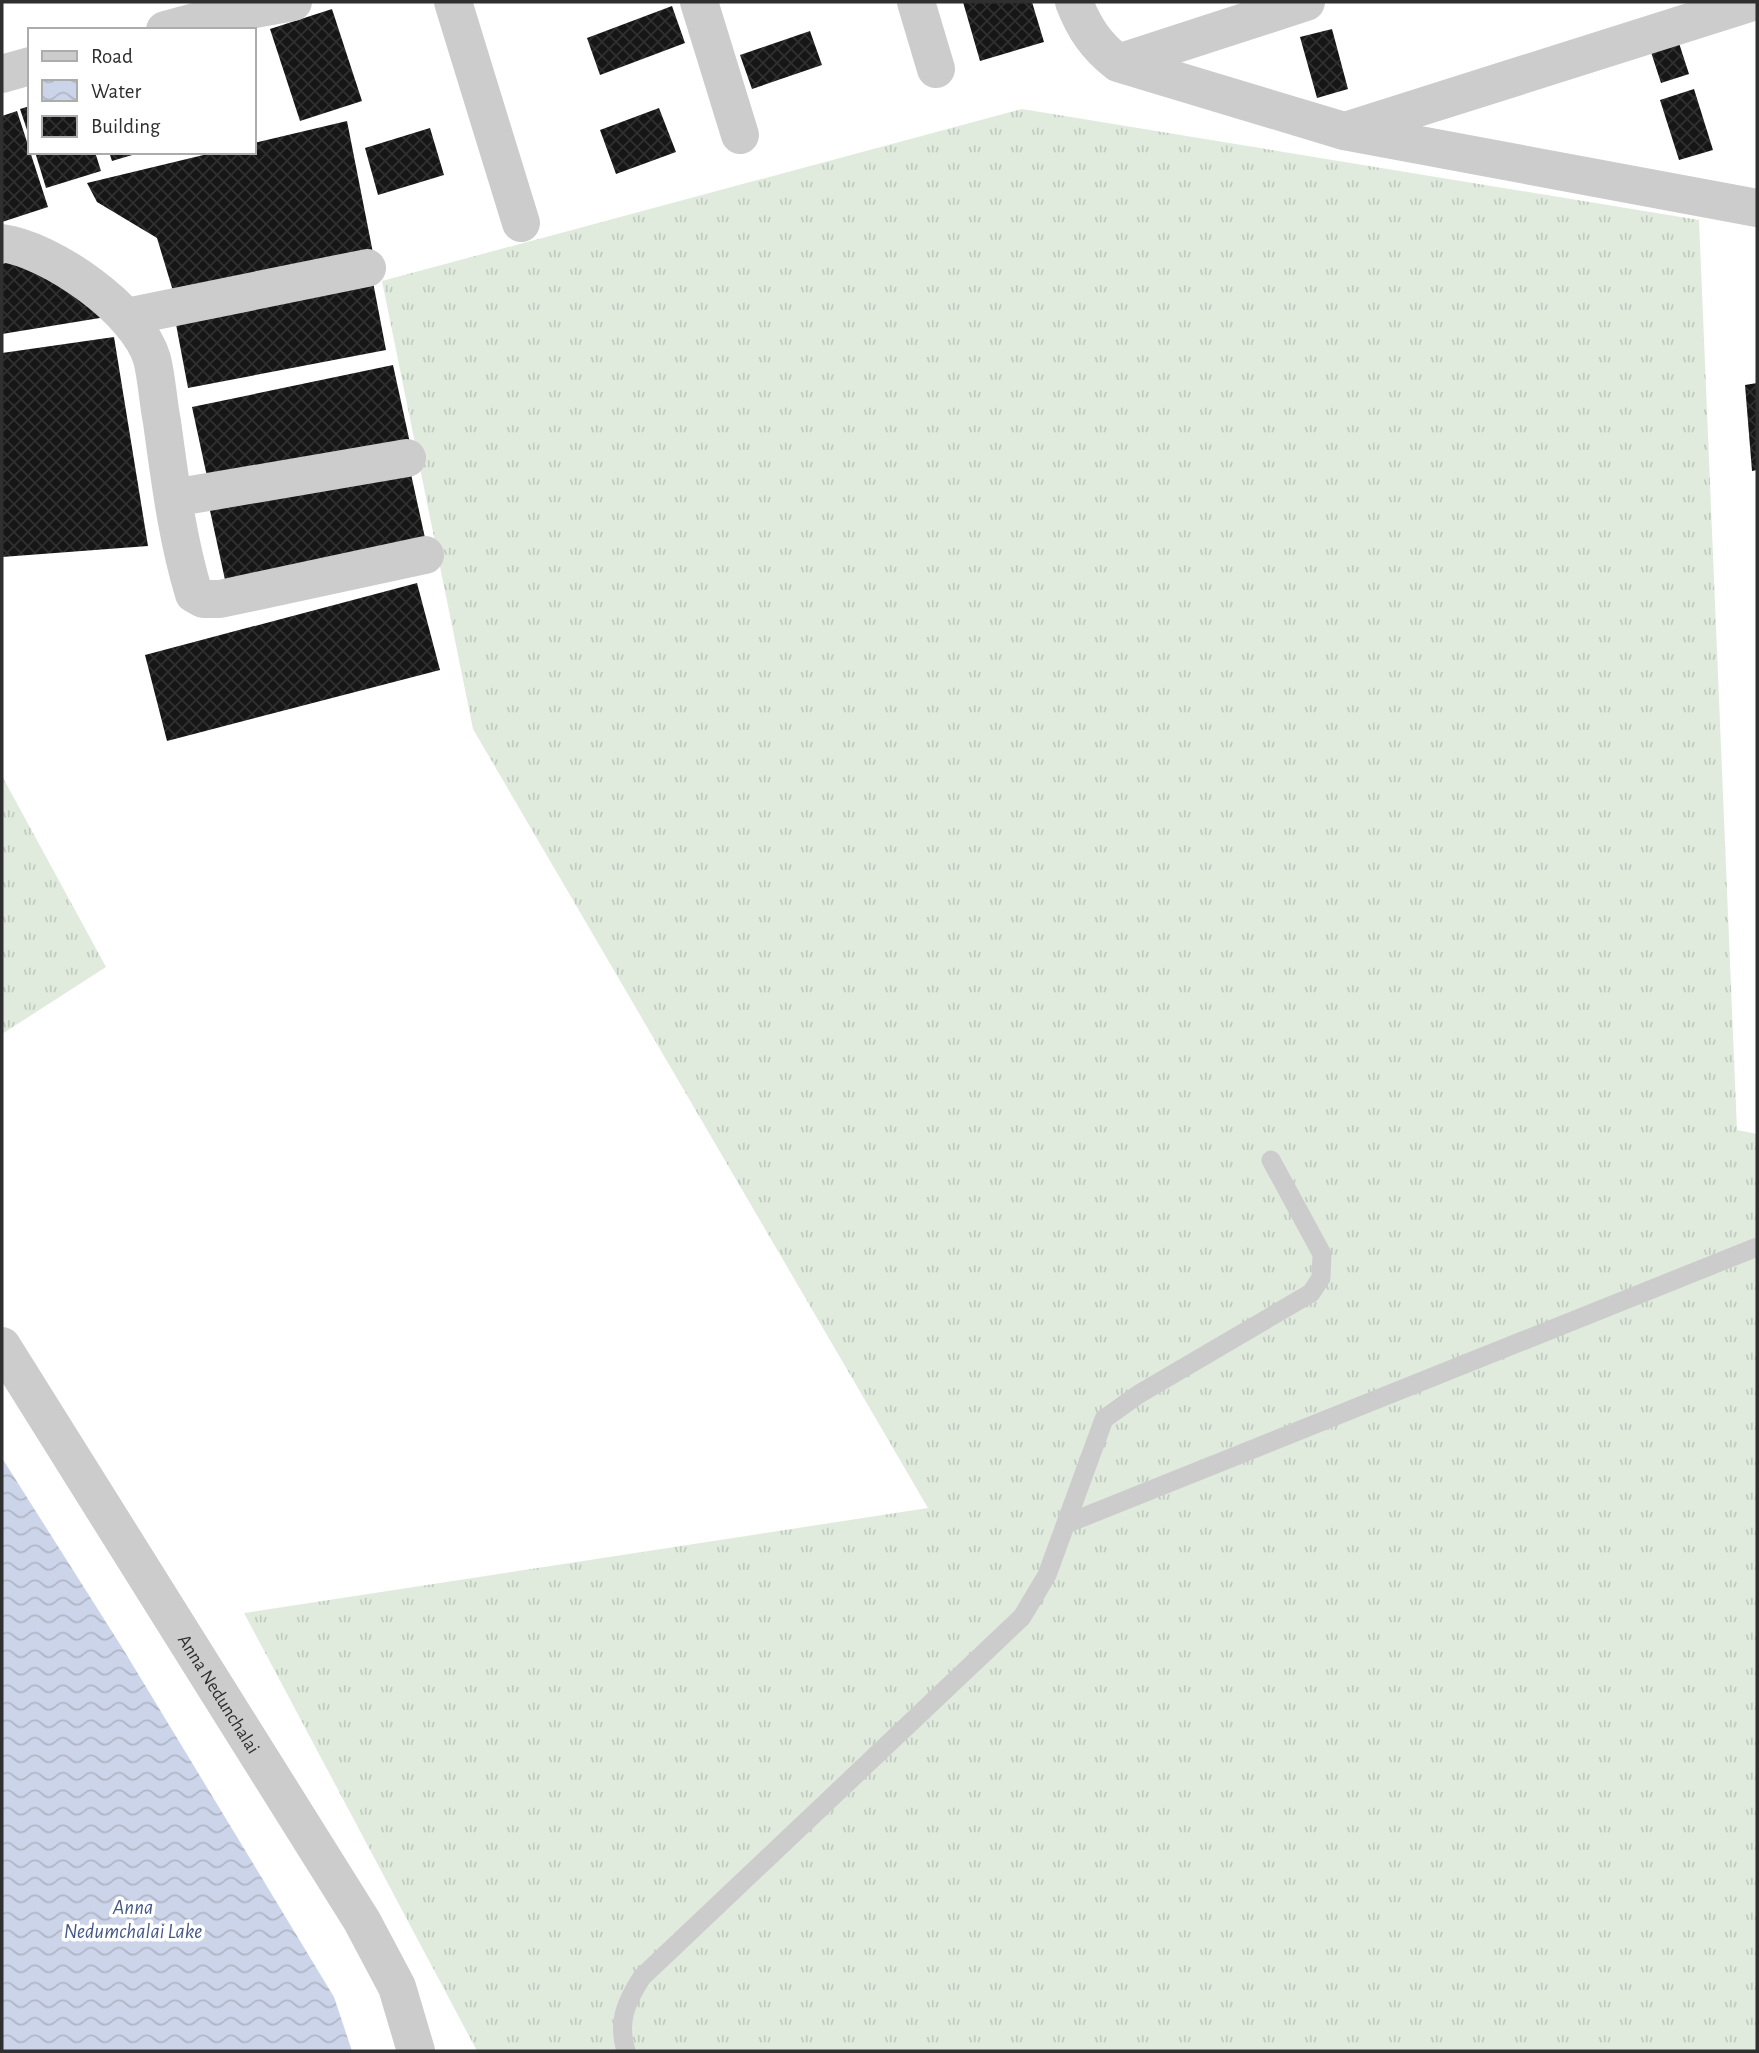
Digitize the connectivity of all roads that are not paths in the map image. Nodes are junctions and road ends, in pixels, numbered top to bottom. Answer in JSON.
{"nodes":[{"id":1,"x":293,"y":2,"type":"edge"},
{"id":2,"x":453,"y":2,"type":"edge"},
{"id":3,"x":699,"y":2,"type":"edge"},
{"id":4,"x":916,"y":2,"type":"edge"},
{"id":5,"x":1074,"y":2,"type":"edge"},
{"id":6,"x":1306,"y":2,"type":"edge"},
{"id":7,"x":1753,"y":2,"type":"edge"},
{"id":8,"x":215,"y":9,"type":"edge"},
{"id":9,"x":170,"y":28,"type":"edge"},
{"id":10,"x":1118,"y":63,"type":"junction"},
{"id":11,"x":28,"y":67,"type":"edge"},
{"id":12,"x":936,"y":69,"type":"dead end"},
{"id":13,"x":2,"y":74,"type":"edge"},
{"id":14,"x":1344,"y":131,"type":"junction"},
{"id":15,"x":740,"y":135,"type":"dead end"},
{"id":16,"x":1757,"y":208,"type":"edge"},
{"id":17,"x":521,"y":223,"type":"dead end"},
{"id":18,"x":2,"y":243,"type":"edge"},
{"id":19,"x":367,"y":268,"type":"dead end"},
{"id":20,"x":126,"y":317,"type":"junction"},
{"id":21,"x":407,"y":458,"type":"dead end"},
{"id":22,"x":173,"y":498,"type":"junction"},
{"id":23,"x":425,"y":555,"type":"dead end"},
{"id":24,"x":1271,"y":1160,"type":"dead end"},
{"id":25,"x":1757,"y":1247,"type":"edge"},
{"id":26,"x":2,"y":1346,"type":"edge"},
{"id":27,"x":1066,"y":1524,"type":"junction"},
{"id":28,"x":416,"y":2051,"type":"edge"},
{"id":29,"x":626,"y":2051,"type":"edge"}],
"edges":[{"from":1,"to":8,"type":"street"},
{"from":2,"to":17,"type":"street"},
{"from":3,"to":15,"type":"street"},
{"from":4,"to":12,"type":"street"},
{"from":5,"to":10,"type":"street"},
{"from":6,"to":10,"type":"street"},
{"from":7,"to":14,"type":"street"},
{"from":8,"to":9,"type":"street"},
{"from":10,"to":14,"type":"street"},
{"from":11,"to":13,"type":"street"},
{"from":14,"to":16,"type":"street"},
{"from":18,"to":20,"type":"street"},
{"from":19,"to":20,"type":"street"},
{"from":20,"to":22,"type":"street"},
{"from":21,"to":22,"type":"street"},
{"from":22,"to":23,"type":"street"},
{"from":24,"to":27,"type":"lane"},
{"from":25,"to":27,"type":"lane"},
{"from":26,"to":28,"type":"street","name":"Anna Nedunchalai"},
{"from":27,"to":29,"type":"lane"}]}
